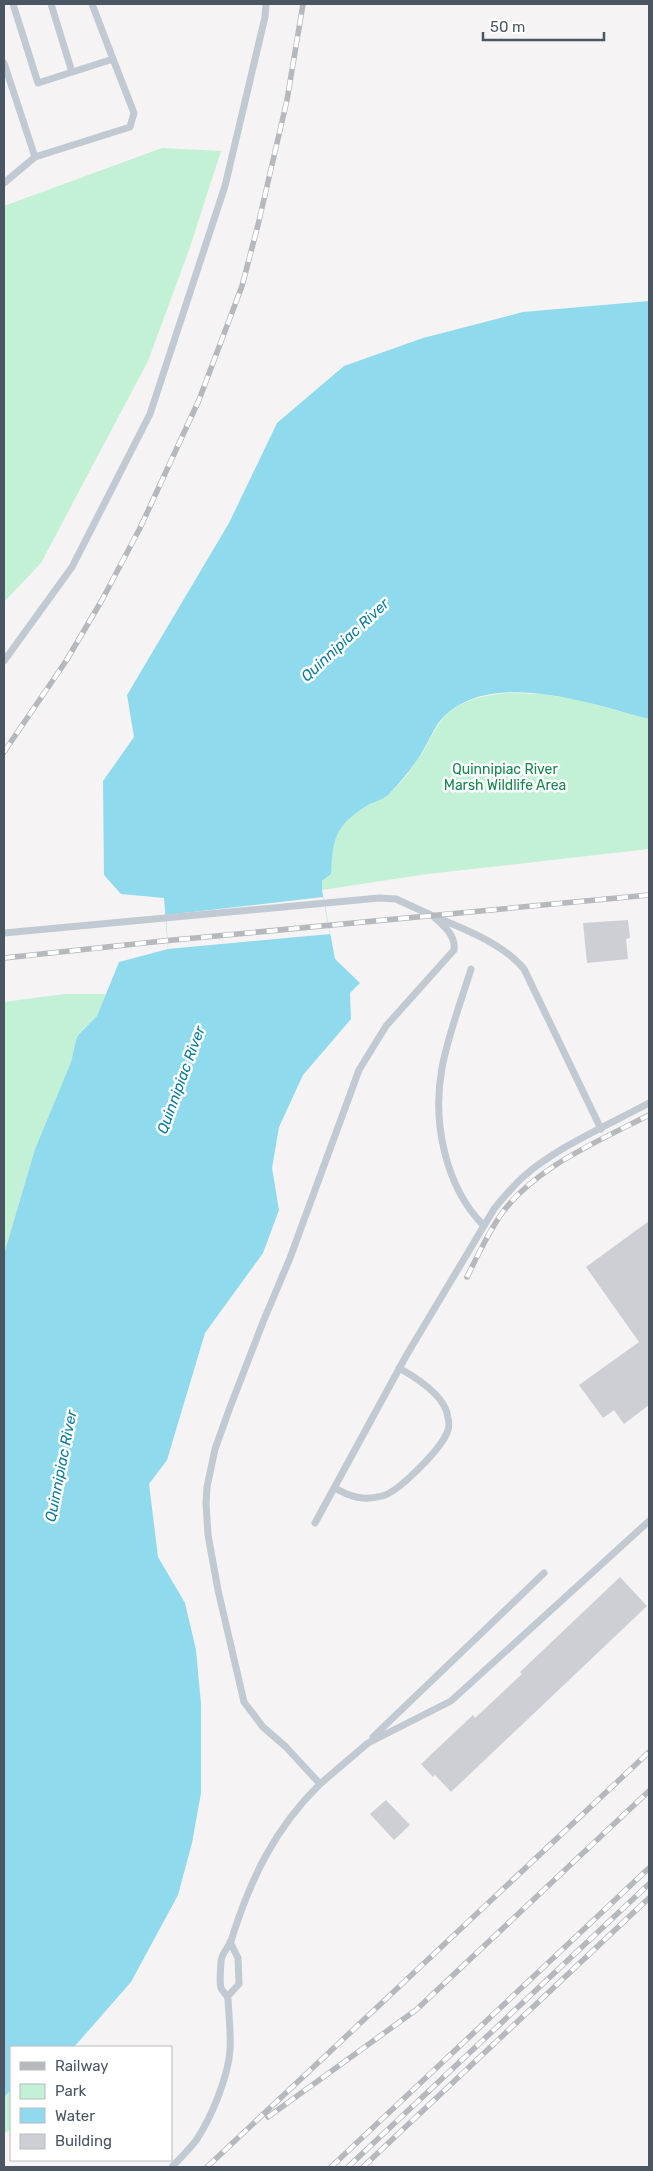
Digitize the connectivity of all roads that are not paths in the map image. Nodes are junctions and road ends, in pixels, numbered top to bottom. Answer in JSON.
{"nodes":[{"id":1,"x":13,"y":4,"type":"edge"},
{"id":2,"x":51,"y":4,"type":"edge"},
{"id":3,"x":92,"y":4,"type":"edge"},
{"id":4,"x":266,"y":4,"type":"edge"},
{"id":5,"x":113,"y":59,"type":"junction"},
{"id":6,"x":4,"y":63,"type":"edge"},
{"id":7,"x":72,"y":72,"type":"junction"},
{"id":8,"x":35,"y":157,"type":"junction"},
{"id":9,"x":4,"y":182,"type":"edge"},
{"id":10,"x":4,"y":661,"type":"edge"},
{"id":11,"x":433,"y":916,"type":"junction"},
{"id":12,"x":4,"y":933,"type":"edge"},
{"id":13,"x":471,"y":969,"type":"dead end"},
{"id":14,"x":649,"y":1103,"type":"edge"},
{"id":15,"x":601,"y":1129,"type":"junction"},
{"id":16,"x":483,"y":1225,"type":"junction"},
{"id":17,"x":399,"y":1368,"type":"junction"},
{"id":18,"x":335,"y":1488,"type":"junction"},
{"id":19,"x":649,"y":1521,"type":"edge"},
{"id":20,"x":315,"y":1523,"type":"dead end"},
{"id":21,"x":544,"y":1573,"type":"dead end"},
{"id":22,"x":368,"y":1742,"type":"junction"},
{"id":23,"x":320,"y":1784,"type":"junction"},
{"id":24,"x":230,"y":1942,"type":"junction"},
{"id":25,"x":228,"y":1996,"type":"junction"},
{"id":26,"x":172,"y":2167,"type":"edge"}],
"edges":[{"from":1,"to":7,"type":"lane"},
{"from":2,"to":7,"type":"lane"},
{"from":3,"to":5,"type":"lane"},
{"from":4,"to":10,"type":"lane"},
{"from":5,"to":7,"type":"lane"},
{"from":5,"to":8,"type":"lane"},
{"from":6,"to":8,"type":"lane"},
{"from":8,"to":9,"type":"lane"},
{"from":11,"to":12,"type":"lane"},
{"from":11,"to":15,"type":"lane"},
{"from":11,"to":23,"type":"lane"},
{"from":13,"to":16,"type":"lane"},
{"from":14,"to":15,"type":"lane"},
{"from":15,"to":16,"type":"lane"},
{"from":16,"to":17,"type":"lane"},
{"from":17,"to":18,"type":"lane"},
{"from":17,"to":18,"type":"lane"},
{"from":18,"to":20,"type":"lane"},
{"from":19,"to":22,"type":"lane"},
{"from":21,"to":22,"type":"lane"},
{"from":22,"to":23,"type":"lane"},
{"from":23,"to":24,"type":"lane"},
{"from":24,"to":25,"type":"lane"},
{"from":24,"to":25,"type":"lane"},
{"from":25,"to":26,"type":"lane"}]}
